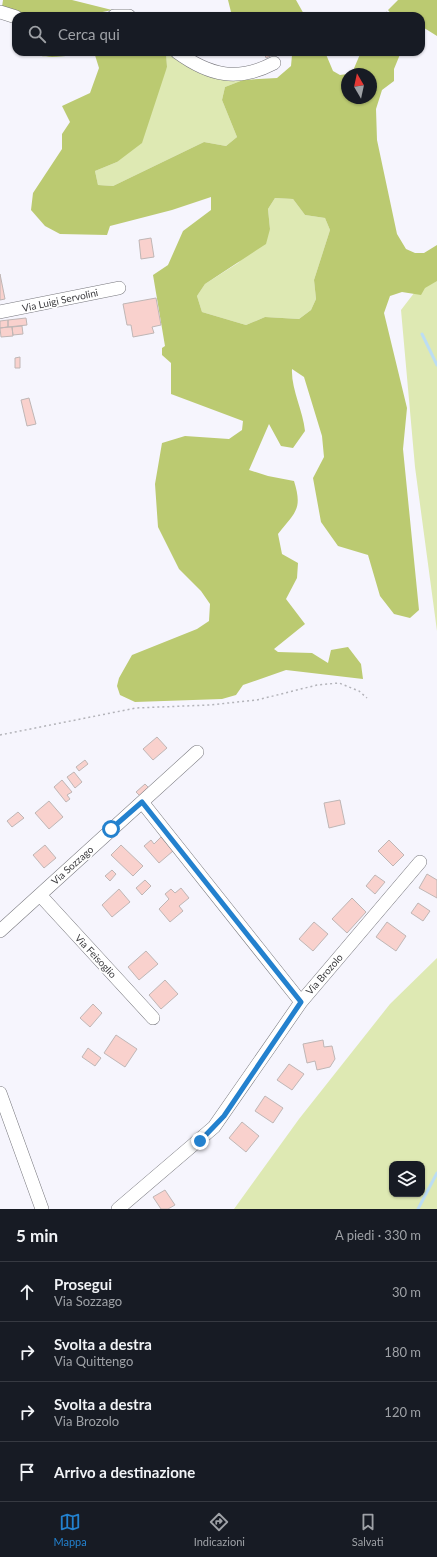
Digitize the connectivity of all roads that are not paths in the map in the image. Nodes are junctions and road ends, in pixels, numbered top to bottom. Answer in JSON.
{"nodes":[{"id":1,"x":0,"y":12,"type":"edge"},
{"id":2,"x":12,"y":16,"type":"edge"},
{"id":3,"x":183,"y":56,"type":"edge"},
{"id":4,"x":274,"y":63,"type":"dead end"},
{"id":5,"x":119,"y":288,"type":"dead end"},
{"id":6,"x":0,"y":312,"type":"edge"},
{"id":7,"x":197,"y":752,"type":"dead end"},
{"id":8,"x":142,"y":802,"type":"junction"},
{"id":9,"x":420,"y":862,"type":"dead end"},
{"id":10,"x":40,"y":895,"type":"junction"},
{"id":11,"x":0,"y":931,"type":"edge"},
{"id":12,"x":301,"y":1002,"type":"junction"},
{"id":13,"x":153,"y":1018,"type":"dead end"},
{"id":14,"x":0,"y":1093,"type":"edge"},
{"id":15,"x":42,"y":1209,"type":"edge"},
{"id":16,"x":118,"y":1209,"type":"edge"}],
"edges":[{"from":1,"to":2,"type":"street"},
{"from":3,"to":4,"type":"street"},
{"from":5,"to":6,"type":"street","name":"Via Luigi Servolini"},
{"from":7,"to":8,"type":"street","name":"Via Sozzago"},
{"from":8,"to":10,"type":"street","name":"Via Sozzago"},
{"from":8,"to":12,"type":"street"},
{"from":9,"to":12,"type":"street","name":"Via Brozolo"},
{"from":10,"to":11,"type":"street","name":"Via Sozzago"},
{"from":10,"to":13,"type":"street","name":"Via Feisoglio"},
{"from":12,"to":16,"type":"street","name":"Via Brozolo"},
{"from":14,"to":15,"type":"street"}]}
